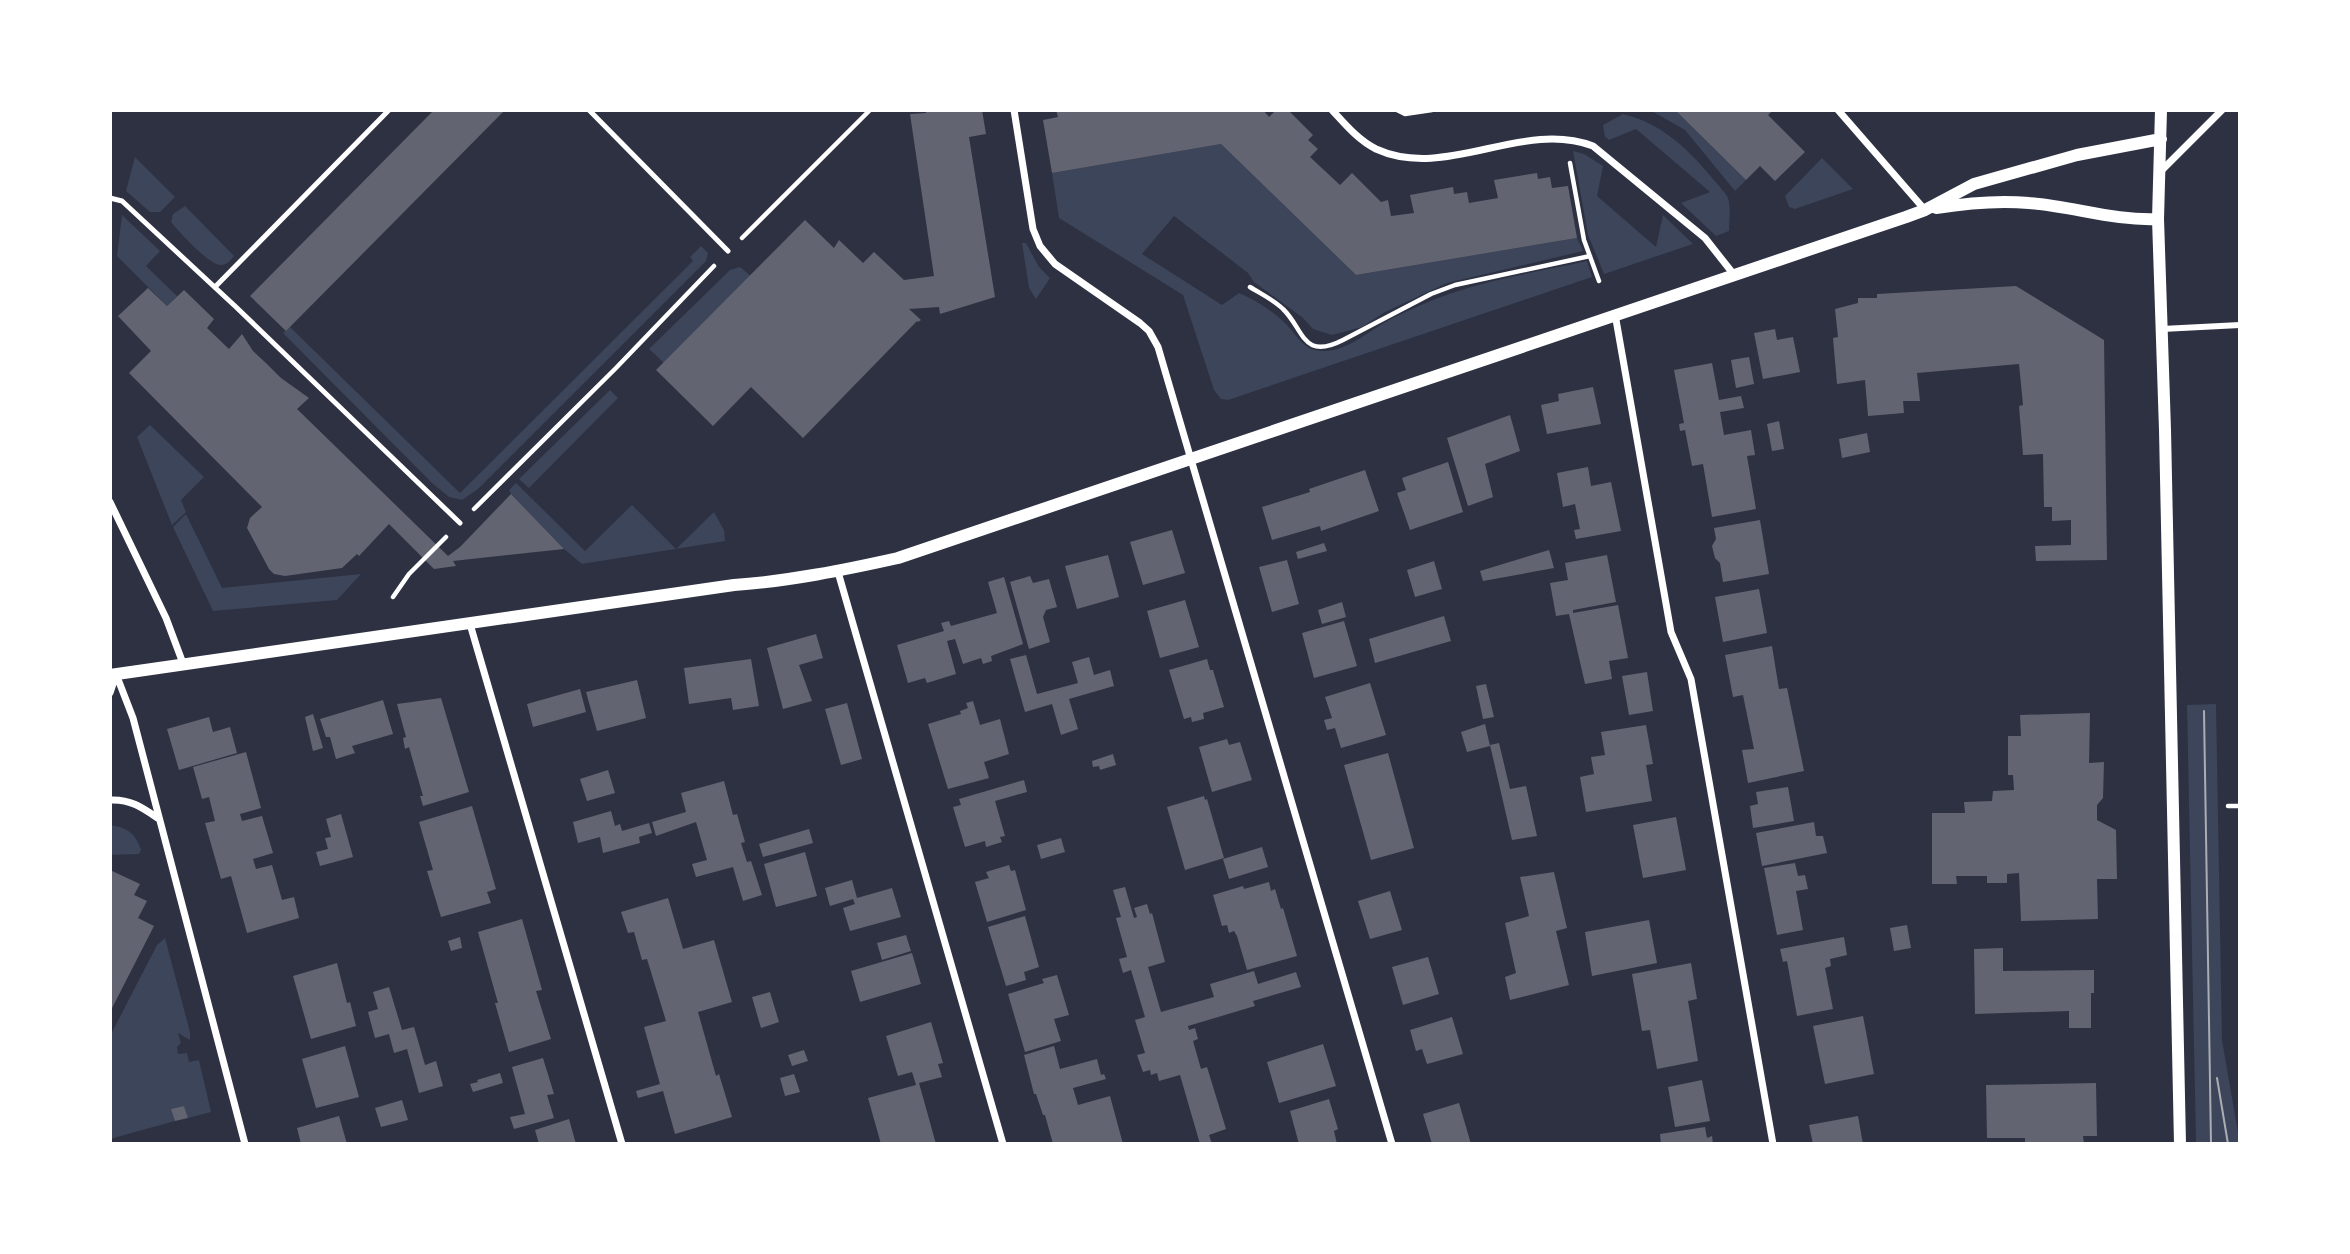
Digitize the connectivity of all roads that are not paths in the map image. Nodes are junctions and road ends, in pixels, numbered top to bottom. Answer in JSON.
{"nodes":[{"id":1,"x":389,"y":110,"type":"edge"},
{"id":2,"x":589,"y":110,"type":"edge"},
{"id":3,"x":1014,"y":110,"type":"edge"},
{"id":4,"x":1332,"y":110,"type":"edge"},
{"id":5,"x":1838,"y":110,"type":"edge"},
{"id":6,"x":2161,"y":110,"type":"edge"},
{"id":7,"x":2221,"y":110,"type":"edge"},
{"id":8,"x":2161,"y":139,"type":"junction"},
{"id":9,"x":2160,"y":172,"type":"junction"},
{"id":10,"x":110,"y":198,"type":"edge"},
{"id":11,"x":1925,"y":210,"type":"junction"},
{"id":12,"x":2158,"y":219,"type":"junction"},
{"id":13,"x":728,"y":251,"type":"road end"},
{"id":14,"x":1735,"y":276,"type":"junction"},
{"id":15,"x":215,"y":287,"type":"junction"},
{"id":16,"x":1615,"y":314,"type":"junction"},
{"id":17,"x":2240,"y":325,"type":"edge"},
{"id":18,"x":2162,"y":329,"type":"junction"},
{"id":19,"x":1191,"y":458,"type":"junction"},
{"id":20,"x":110,"y":502,"type":"edge"},
{"id":21,"x":460,"y":523,"type":"road end"},
{"id":22,"x":838,"y":572,"type":"junction"},
{"id":23,"x":470,"y":624,"type":"junction"},
{"id":24,"x":184,"y":666,"type":"junction"},
{"id":25,"x":113,"y":674,"type":"edge"},
{"id":26,"x":110,"y":693,"type":"edge"},
{"id":27,"x":110,"y":800,"type":"edge"},
{"id":28,"x":160,"y":819,"type":"junction"},
{"id":29,"x":245,"y":1144,"type":"edge"},
{"id":30,"x":622,"y":1144,"type":"edge"},
{"id":31,"x":1003,"y":1144,"type":"edge"},
{"id":32,"x":1392,"y":1144,"type":"edge"},
{"id":33,"x":1773,"y":1144,"type":"edge"},
{"id":34,"x":2180,"y":1144,"type":"edge"}],
"edges":[{"from":1,"to":15,"type":"lane"},
{"from":2,"to":13,"type":"lane"},
{"from":3,"to":19,"type":"street"},
{"from":4,"to":14,"type":"street"},
{"from":5,"to":11,"type":"street"},
{"from":6,"to":8,"type":"street"},
{"from":7,"to":9,"type":"street"},
{"from":8,"to":9,"type":"street"},
{"from":8,"to":11,"type":"street"},
{"from":9,"to":12,"type":"street"},
{"from":10,"to":15,"type":"lane"},
{"from":11,"to":12,"type":"street"},
{"from":11,"to":14,"type":"street"},
{"from":12,"to":18,"type":"street"},
{"from":14,"to":16,"type":"street"},
{"from":15,"to":21,"type":"lane"},
{"from":16,"to":19,"type":"street"},
{"from":16,"to":33,"type":"street"},
{"from":17,"to":18,"type":"street"},
{"from":18,"to":34,"type":"street"},
{"from":19,"to":22,"type":"street"},
{"from":19,"to":32,"type":"street"},
{"from":20,"to":24,"type":"street"},
{"from":22,"to":23,"type":"street"},
{"from":22,"to":31,"type":"street"},
{"from":23,"to":24,"type":"street"},
{"from":23,"to":30,"type":"street"},
{"from":24,"to":25,"type":"street"},
{"from":25,"to":26,"type":"street"},
{"from":25,"to":28,"type":"street"},
{"from":27,"to":28,"type":"street"},
{"from":28,"to":29,"type":"street"}]}
